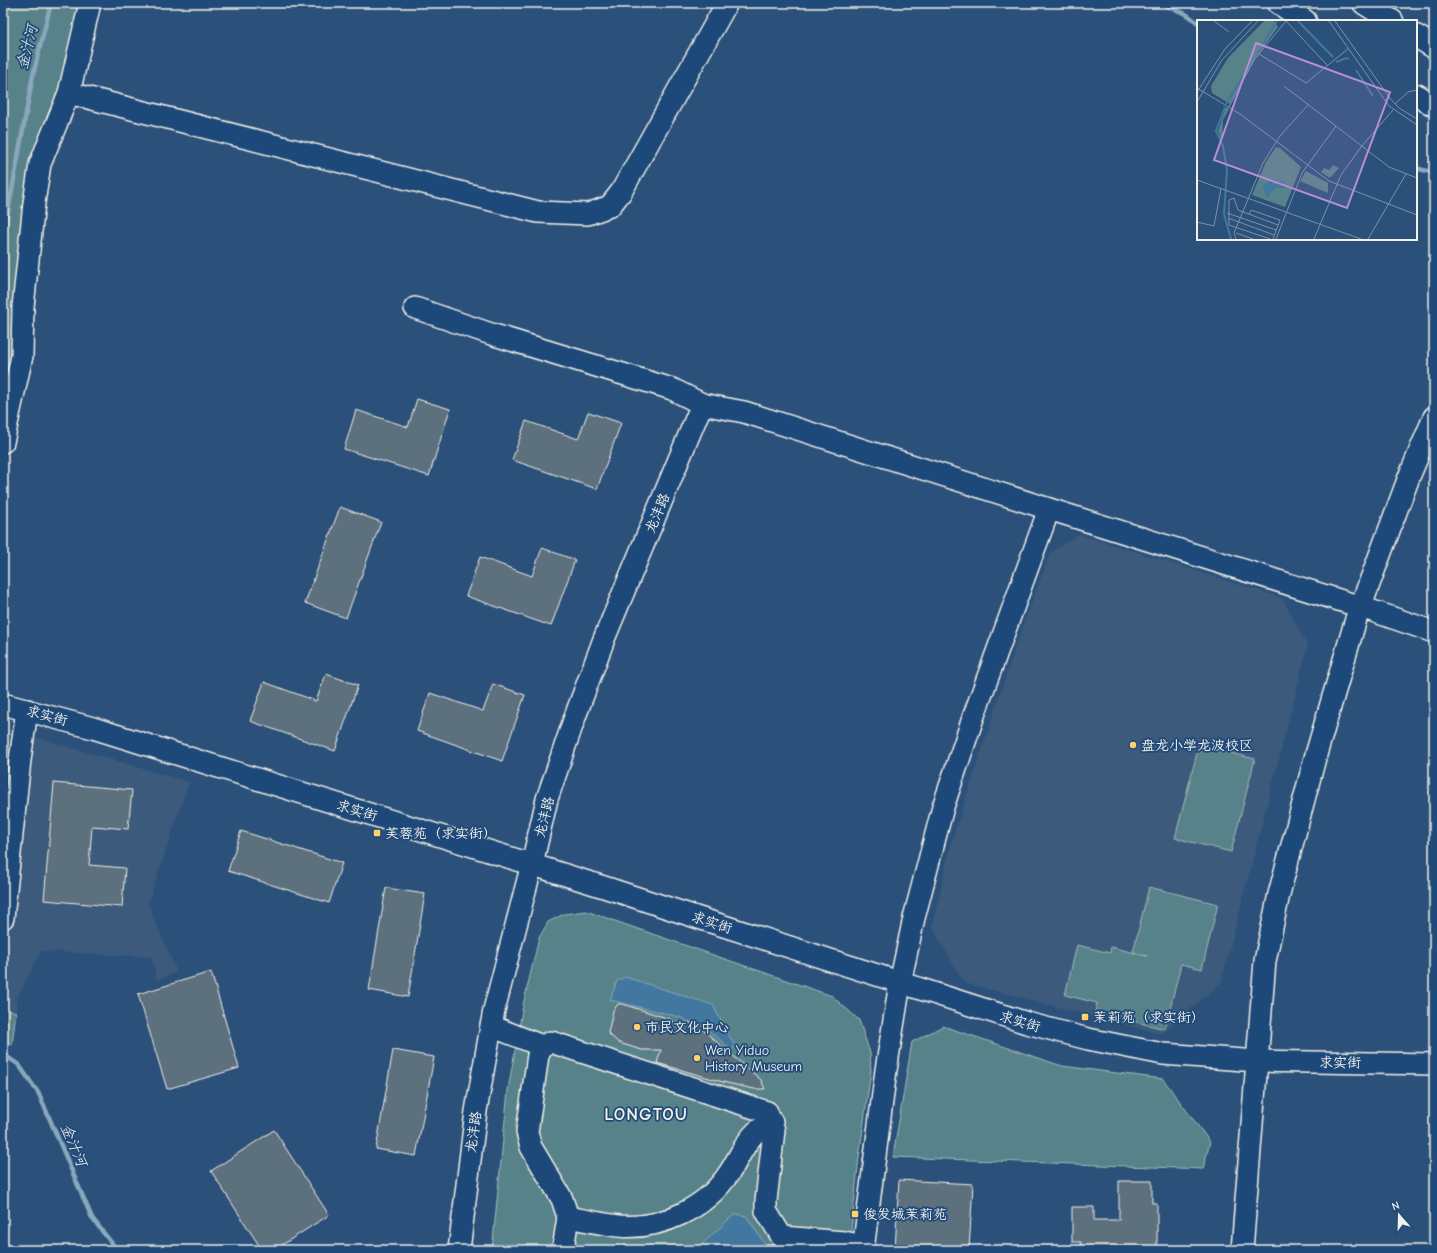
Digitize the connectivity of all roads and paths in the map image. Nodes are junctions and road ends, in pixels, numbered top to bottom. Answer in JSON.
{"nodes":[{"id":1,"x":90,"y":3,"type":"edge"},
{"id":2,"x":727,"y":3,"type":"edge"},
{"id":3,"x":1279,"y":3,"type":"edge"},
{"id":4,"x":1304,"y":20,"type":"edge"},
{"id":5,"x":1417,"y":37,"type":"edge"},
{"id":6,"x":1434,"y":47,"type":"edge"},
{"id":7,"x":69,"y":93,"type":"junction"},
{"id":8,"x":1417,"y":95,"type":"edge"},
{"id":9,"x":1434,"y":105,"type":"edge"},
{"id":10,"x":415,"y":308,"type":"dead end"},
{"id":11,"x":702,"y":404,"type":"junction"},
{"id":12,"x":1434,"y":417,"type":"edge"},
{"id":13,"x":3,"y":442,"type":"edge"},
{"id":14,"x":1049,"y":509,"type":"junction"},
{"id":15,"x":1361,"y":607,"type":"junction"},
{"id":16,"x":1434,"y":632,"type":"edge"},
{"id":17,"x":3,"y":704,"type":"edge"},
{"id":18,"x":27,"y":710,"type":"junction"},
{"id":19,"x":532,"y":864,"type":"junction"},
{"id":20,"x":3,"y":918,"type":"edge"},
{"id":21,"x":900,"y":982,"type":"junction"},
{"id":22,"x":491,"y":1026,"type":"junction"},
{"id":23,"x":542,"y":1046,"type":"junction"},
{"id":24,"x":1258,"y":1061,"type":"junction"},
{"id":25,"x":1434,"y":1064,"type":"edge"},
{"id":26,"x":772,"y":1122,"type":"junction"},
{"id":27,"x":568,"y":1217,"type":"junction"},
{"id":28,"x":786,"y":1244,"type":"edge"},
{"id":29,"x":864,"y":1248,"type":"edge"},
{"id":30,"x":459,"y":1250,"type":"edge"},
{"id":31,"x":562,"y":1250,"type":"edge"},
{"id":32,"x":1242,"y":1250,"type":"edge"}],
"edges":[{"from":1,"to":7,"type":"street"},
{"from":2,"to":7,"type":"street"},
{"from":3,"to":4,"type":"main road"},
{"from":5,"to":6,"type":"main road"},
{"from":7,"to":13,"type":"street"},
{"from":8,"to":9,"type":"main road"},
{"from":10,"to":11,"type":"street"},
{"from":11,"to":14,"type":"street"},
{"from":11,"to":19,"type":"street","name":"龙沣路"},
{"from":12,"to":15,"type":"street"},
{"from":14,"to":15,"type":"street"},
{"from":14,"to":21,"type":"street"},
{"from":15,"to":16,"type":"street"},
{"from":15,"to":24,"type":"street"},
{"from":17,"to":18,"type":"street","name":"求实街"},
{"from":18,"to":19,"type":"street","name":"求实街"},
{"from":18,"to":20,"type":"street"},
{"from":19,"to":21,"type":"street","name":"求实街"},
{"from":19,"to":22,"type":"street","name":"龙沣路"},
{"from":21,"to":24,"type":"street","name":"求实街"},
{"from":21,"to":29,"type":"street"},
{"from":22,"to":23,"type":"street"},
{"from":22,"to":30,"type":"street","name":"龙沣路"},
{"from":23,"to":26,"type":"street"},
{"from":23,"to":27,"type":"street"},
{"from":24,"to":25,"type":"street","name":"求实街"},
{"from":24,"to":32,"type":"street"},
{"from":26,"to":27,"type":"street"},
{"from":26,"to":28,"type":"street"},
{"from":27,"to":31,"type":"street"},
{"from":28,"to":29,"type":"street"}]}
